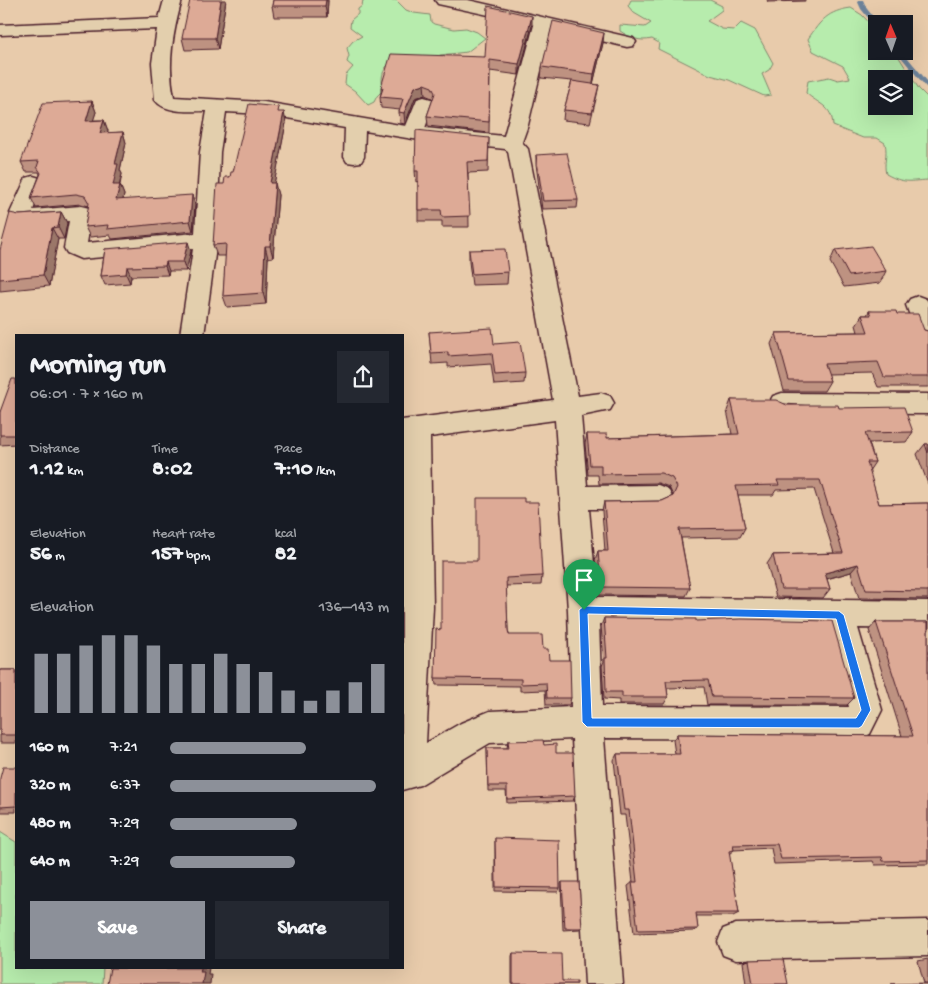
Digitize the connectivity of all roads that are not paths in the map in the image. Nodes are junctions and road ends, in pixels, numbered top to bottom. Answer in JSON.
{"nodes":[{"id":1,"x":173,"y":0,"type":"edge"},
{"id":2,"x":444,"y":0,"type":"edge"},
{"id":3,"x":544,"y":22,"type":"junction"},
{"id":4,"x":166,"y":23,"type":"junction"},
{"id":5,"x":0,"y":30,"type":"edge"},
{"id":6,"x":627,"y":42,"type":"dead end"},
{"id":7,"x":424,"y":103,"type":"dead end"},
{"id":8,"x":218,"y":104,"type":"junction"},
{"id":9,"x":355,"y":124,"type":"junction"},
{"id":10,"x":413,"y":133,"type":"junction"},
{"id":11,"x":512,"y":143,"type":"junction"},
{"id":12,"x":354,"y":157,"type":"dead end"},
{"id":13,"x":33,"y":183,"type":"dead end"},
{"id":14,"x":206,"y":240,"type":"junction"},
{"id":15,"x":918,"y":306,"type":"dead end"},
{"id":16,"x":192,"y":334,"type":"edge"},
{"id":17,"x":928,"y":334,"type":"edge"},
{"id":18,"x":602,"y":403,"type":"dead end"},
{"id":19,"x":782,"y":403,"type":"edge"},
{"id":20,"x":928,"y":404,"type":"edge"},
{"id":21,"x":567,"y":407,"type":"junction"},
{"id":22,"x":410,"y":430,"type":"edge"},
{"id":23,"x":658,"y":497,"type":"dead end"},
{"id":24,"x":574,"y":498,"type":"junction"},
{"id":25,"x":584,"y":610,"type":"junction"},
{"id":26,"x":839,"y":615,"type":"junction"},
{"id":27,"x":928,"y":615,"type":"edge"},
{"id":28,"x":587,"y":722,"type":"junction"},
{"id":29,"x":405,"y":773,"type":"edge"},
{"id":30,"x":928,"y":938,"type":"edge"},
{"id":31,"x":736,"y":942,"type":"dead end"},
{"id":32,"x":604,"y":984,"type":"edge"}],
"edges":[{"from":1,"to":4,"type":"street"},
{"from":2,"to":3,"type":"street"},
{"from":3,"to":6,"type":"street"},
{"from":3,"to":11,"type":"street"},
{"from":4,"to":5,"type":"street"},
{"from":4,"to":8,"type":"street"},
{"from":7,"to":10,"type":"street"},
{"from":8,"to":9,"type":"street"},
{"from":8,"to":14,"type":"street"},
{"from":9,"to":10,"type":"street"},
{"from":9,"to":12,"type":"street"},
{"from":10,"to":11,"type":"street"},
{"from":11,"to":21,"type":"street"},
{"from":13,"to":14,"type":"street"},
{"from":14,"to":16,"type":"street"},
{"from":15,"to":17,"type":"street"},
{"from":18,"to":21,"type":"street"},
{"from":19,"to":20,"type":"street"},
{"from":21,"to":22,"type":"street"},
{"from":21,"to":24,"type":"street"},
{"from":22,"to":29,"type":"street"},
{"from":23,"to":24,"type":"street"},
{"from":24,"to":25,"type":"street"},
{"from":25,"to":26,"type":"street"},
{"from":25,"to":28,"type":"street"},
{"from":26,"to":27,"type":"street"},
{"from":26,"to":28,"type":"street"},
{"from":28,"to":29,"type":"street"},
{"from":28,"to":32,"type":"street"},
{"from":30,"to":31,"type":"street"}]}
